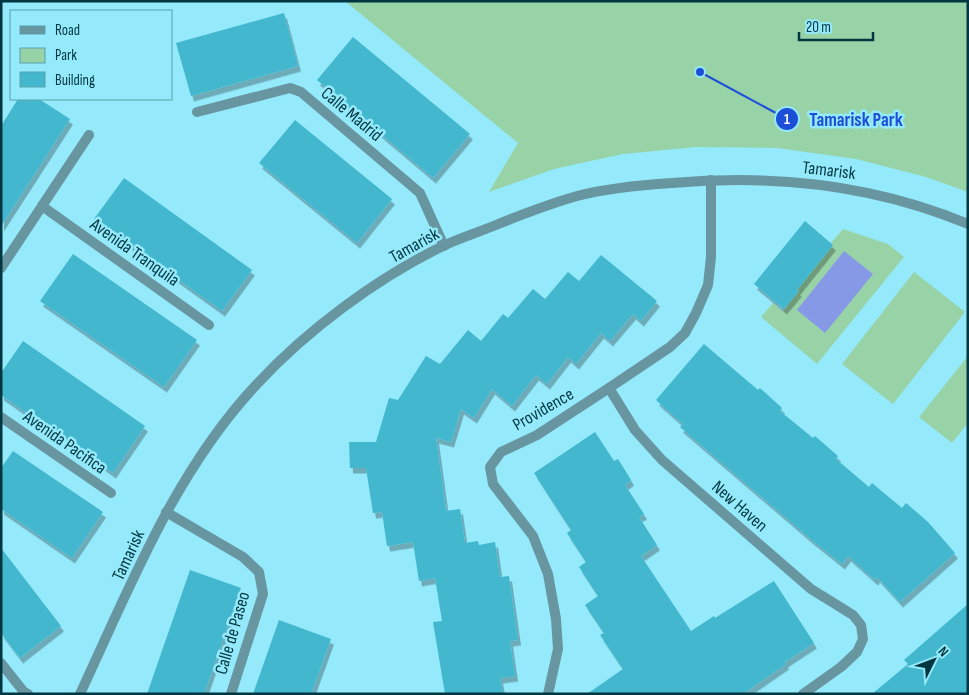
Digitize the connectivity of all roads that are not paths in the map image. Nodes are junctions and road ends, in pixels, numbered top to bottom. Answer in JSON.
{"nodes":[{"id":1,"x":197,"y":112,"type":"dead end"},
{"id":2,"x":89,"y":135,"type":"dead end"},
{"id":3,"x":711,"y":180,"type":"junction"},
{"id":4,"x":42,"y":206,"type":"junction"},
{"id":5,"x":968,"y":224,"type":"edge"},
{"id":6,"x":444,"y":246,"type":"junction"},
{"id":7,"x":1,"y":268,"type":"edge"},
{"id":8,"x":209,"y":325,"type":"dead end"},
{"id":9,"x":609,"y":388,"type":"junction"},
{"id":10,"x":1,"y":418,"type":"edge"},
{"id":11,"x":111,"y":493,"type":"dead end"},
{"id":12,"x":166,"y":512,"type":"junction"},
{"id":13,"x":1,"y":663,"type":"edge"},
{"id":14,"x":28,"y":694,"type":"edge"},
{"id":15,"x":80,"y":694,"type":"edge"},
{"id":16,"x":231,"y":694,"type":"edge"},
{"id":17,"x":548,"y":694,"type":"edge"},
{"id":18,"x":803,"y":694,"type":"edge"}],
"edges":[{"from":1,"to":6,"type":"street","name":"Calle Madrid"},
{"from":2,"to":4,"type":"street"},
{"from":3,"to":5,"type":"street","name":"Tamarisk"},
{"from":3,"to":6,"type":"street","name":"Tamarisk"},
{"from":3,"to":9,"type":"street","name":"Providence"},
{"from":4,"to":7,"type":"street"},
{"from":4,"to":8,"type":"street","name":"Avenida Tranquila"},
{"from":6,"to":12,"type":"street","name":"Tamarisk"},
{"from":9,"to":17,"type":"street","name":"Providence"},
{"from":9,"to":18,"type":"street","name":"New Haven"},
{"from":10,"to":11,"type":"street","name":"Avenida Pacifica"},
{"from":12,"to":15,"type":"street","name":"Tamarisk"},
{"from":12,"to":16,"type":"street","name":"Calle de Paseo"},
{"from":13,"to":14,"type":"street"}]}
